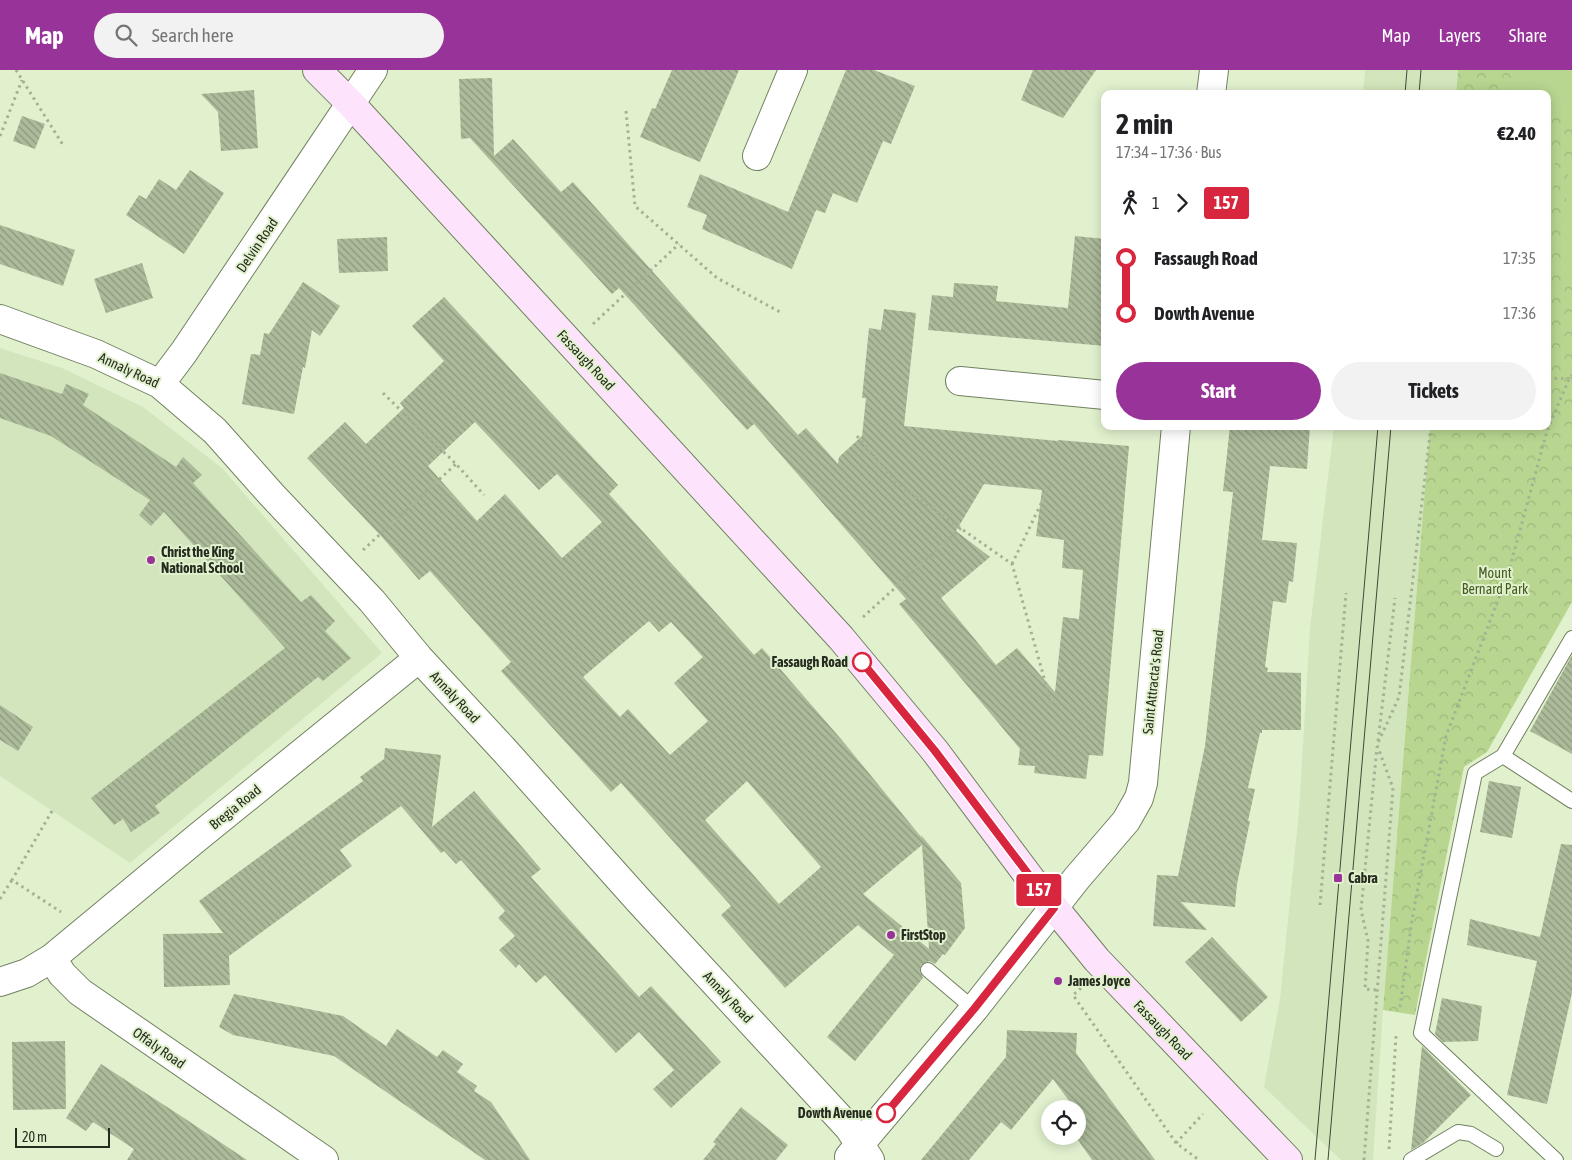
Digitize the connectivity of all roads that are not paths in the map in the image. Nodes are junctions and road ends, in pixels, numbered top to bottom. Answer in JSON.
{"nodes":[{"id":1,"x":317,"y":70,"type":"edge"},
{"id":2,"x":373,"y":70,"type":"edge"},
{"id":3,"x":793,"y":70,"type":"edge"},
{"id":4,"x":1214,"y":70,"type":"edge"},
{"id":5,"x":1212,"y":90,"type":"edge"},
{"id":6,"x":351,"y":104,"type":"junction"},
{"id":7,"x":757,"y":156,"type":"dead end"},
{"id":8,"x":0,"y":319,"type":"edge"},
{"id":9,"x":960,"y":381,"type":"dead end"},
{"id":10,"x":160,"y":384,"type":"junction"},
{"id":11,"x":1101,"y":394,"type":"edge"},
{"id":12,"x":1176,"y":430,"type":"edge"},
{"id":13,"x":1572,"y":638,"type":"edge"},
{"id":14,"x":418,"y":658,"type":"junction"},
{"id":15,"x":1503,"y":756,"type":"junction"},
{"id":16,"x":1572,"y":801,"type":"edge"},
{"id":17,"x":1054,"y":908,"type":"junction"},
{"id":18,"x":52,"y":958,"type":"junction"},
{"id":19,"x":928,"y":970,"type":"dead end"},
{"id":20,"x":0,"y":982,"type":"edge"},
{"id":21,"x":974,"y":1009,"type":"junction"},
{"id":22,"x":1496,"y":1149,"type":"dead end"},
{"id":23,"x":859,"y":1155,"type":"edge"},
{"id":24,"x":1284,"y":1156,"type":"edge"},
{"id":25,"x":324,"y":1160,"type":"edge"},
{"id":26,"x":1411,"y":1160,"type":"edge"},
{"id":27,"x":1556,"y":1160,"type":"edge"}],
"edges":[{"from":1,"to":6,"type":"street","name":"Fassaugh Road"},
{"from":2,"to":6,"type":"street","name":"Delvin Road"},
{"from":3,"to":7,"type":"street"},
{"from":4,"to":5,"type":"street"},
{"from":6,"to":10,"type":"street","name":"Delvin Road"},
{"from":6,"to":17,"type":"street","name":"Fassaugh Road"},
{"from":8,"to":10,"type":"street","name":"Annaly Road"},
{"from":9,"to":11,"type":"street"},
{"from":10,"to":14,"type":"street","name":"Annaly Road"},
{"from":12,"to":17,"type":"street","name":"Saint Attracta's Road"},
{"from":13,"to":15,"type":"lane"},
{"from":14,"to":18,"type":"street","name":"Bregia Road"},
{"from":14,"to":23,"type":"street","name":"Annaly Road"},
{"from":15,"to":16,"type":"lane"},
{"from":15,"to":27,"type":"lane"},
{"from":17,"to":21,"type":"street"},
{"from":17,"to":24,"type":"street","name":"Fassaugh Road"},
{"from":18,"to":20,"type":"street"},
{"from":18,"to":25,"type":"street","name":"Offaly Road"},
{"from":19,"to":21,"type":"lane"},
{"from":21,"to":23,"type":"street"},
{"from":22,"to":26,"type":"lane"}]}
